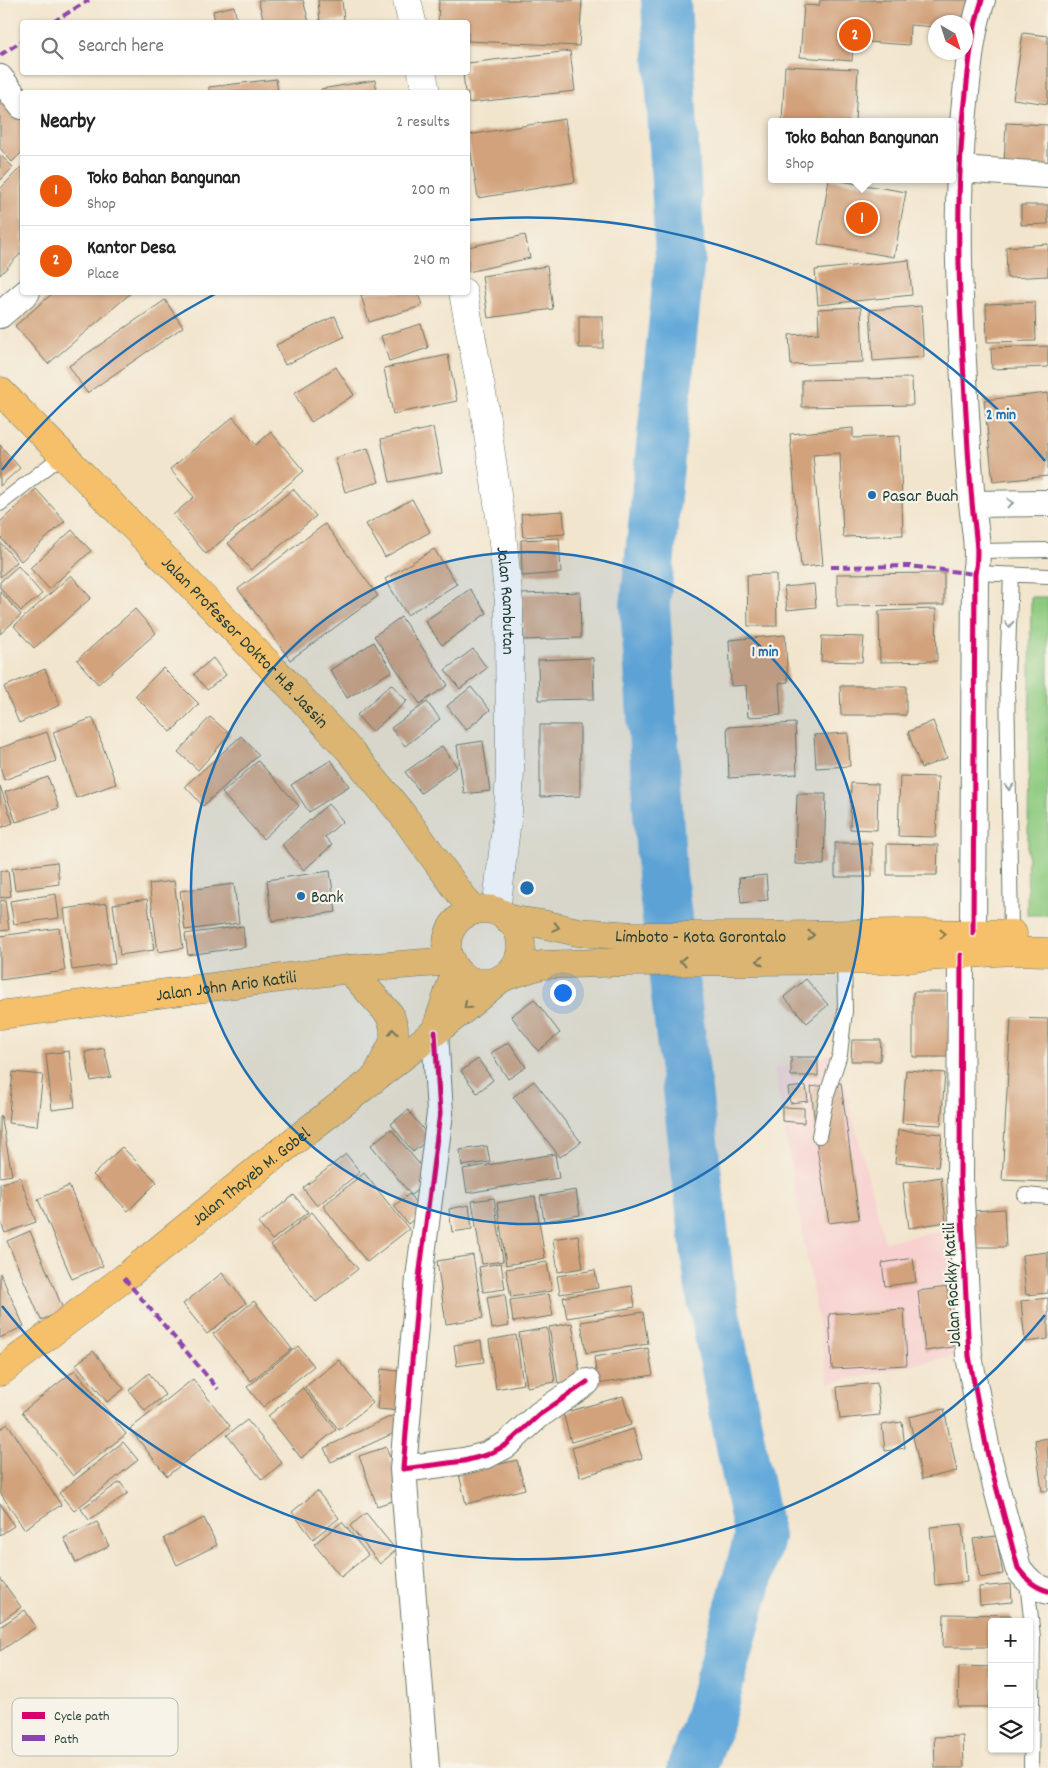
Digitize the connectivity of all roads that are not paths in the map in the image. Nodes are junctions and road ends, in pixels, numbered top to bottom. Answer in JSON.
{"nodes":[{"id":1,"x":407,"y":0,"type":"edge"},
{"id":2,"x":982,"y":0,"type":"edge"},
{"id":3,"x":412,"y":20,"type":"edge"},
{"id":4,"x":423,"y":75,"type":"edge"},
{"id":5,"x":0,"y":78,"type":"edge"},
{"id":6,"x":426,"y":90,"type":"edge"},
{"id":7,"x":20,"y":103,"type":"edge"},
{"id":8,"x":959,"y":169,"type":"junction"},
{"id":9,"x":1048,"y":175,"type":"edge"},
{"id":10,"x":23,"y":295,"type":"edge"},
{"id":11,"x":464,"y":295,"type":"edge"},
{"id":12,"x":0,"y":315,"type":"edge"},
{"id":13,"x":0,"y":391,"type":"edge"},
{"id":14,"x":63,"y":455,"type":"junction"},
{"id":15,"x":1048,"y":503,"type":"edge"},
{"id":16,"x":0,"y":504,"type":"edge"},
{"id":17,"x":972,"y":504,"type":"junction"},
{"id":18,"x":1048,"y":550,"type":"edge"},
{"id":19,"x":977,"y":562,"type":"junction"},
{"id":20,"x":1010,"y":575,"type":"junction"},
{"id":21,"x":1048,"y":576,"type":"edge"},
{"id":22,"x":492,"y":914,"type":"junction"},
{"id":23,"x":1011,"y":934,"type":"junction"},
{"id":24,"x":1048,"y":934,"type":"edge"},
{"id":25,"x":967,"y":944,"type":"junction"},
{"id":26,"x":730,"y":948,"type":"junction"},
{"id":27,"x":630,"y":949,"type":"junction"},
{"id":28,"x":1048,"y":952,"type":"edge"},
{"id":29,"x":844,"y":959,"type":"junction"},
{"id":30,"x":454,"y":966,"type":"junction"},
{"id":31,"x":348,"y":969,"type":"junction"},
{"id":32,"x":501,"y":978,"type":"junction"},
{"id":33,"x":0,"y":1015,"type":"edge"},
{"id":34,"x":435,"y":1032,"type":"junction"},
{"id":35,"x":376,"y":1076,"type":"junction"},
{"id":36,"x":819,"y":1136,"type":"dead end"},
{"id":37,"x":1025,"y":1195,"type":"dead end"},
{"id":38,"x":1048,"y":1197,"type":"edge"},
{"id":39,"x":0,"y":1372,"type":"edge"},
{"id":40,"x":587,"y":1382,"type":"dead end"},
{"id":41,"x":403,"y":1469,"type":"junction"},
{"id":42,"x":1038,"y":1586,"type":"edge"},
{"id":43,"x":426,"y":1768,"type":"edge"},
{"id":44,"x":1031,"y":1768,"type":"edge"}],
"edges":[{"from":1,"to":3,"type":"street"},
{"from":2,"to":8,"type":"street","name":"Jalan Rockky Katili"},
{"from":4,"to":6,"type":"street"},
{"from":5,"to":7,"type":"street"},
{"from":8,"to":9,"type":"street"},
{"from":8,"to":17,"type":"street","name":"Jalan Rockky Katili"},
{"from":10,"to":12,"type":"street"},
{"from":11,"to":22,"type":"street","name":"Jalan Rambutan"},
{"from":13,"to":14,"type":"main road","name":"Jalan Professor Doktor H.B. Jassin"},
{"from":14,"to":16,"type":"lane"},
{"from":14,"to":22,"type":"main road","name":"Jalan Professor Doktor H.B. Jassin"},
{"from":17,"to":15,"type":"street","one_way":true},
{"from":17,"to":19,"type":"street","name":"Jalan Rockky Katili"},
{"from":18,"to":19,"type":"lane"},
{"from":19,"to":20,"type":"lane"},
{"from":19,"to":25,"type":"street","name":"Jalan Rockky Katili"},
{"from":20,"to":21,"type":"lane"},
{"from":20,"to":23,"type":"lane","one_way":true},
{"from":22,"to":27,"type":"main road","name":"Limboto - Kota Gorontalo","one_way":true},
{"from":22,"to":30,"type":"main road"},
{"from":22,"to":32,"type":"main road"},
{"from":23,"to":24,"type":"main road"},
{"from":23,"to":25,"type":"main road"},
{"from":26,"to":25,"type":"main road","name":"Limboto - Kota Gorontalo","one_way":true},
{"from":25,"to":28,"type":"main road"},
{"from":25,"to":29,"type":"main road"},
{"from":25,"to":42,"type":"street","name":"Jalan Rockky Katili"},
{"from":26,"to":27,"type":"main road","name":"Limboto - Kota Gorontalo"},
{"from":29,"to":26,"type":"main road","one_way":true},
{"from":27,"to":32,"type":"main road"},
{"from":29,"to":36,"type":"lane"},
{"from":30,"to":31,"type":"main road","name":"Jalan John Ario Katili"},
{"from":30,"to":32,"type":"main road"},
{"from":30,"to":34,"type":"main road"},
{"from":31,"to":33,"type":"main road","name":"Jalan John Ario Katili"},
{"from":35,"to":31,"type":"main road","one_way":true},
{"from":32,"to":34,"type":"main road","name":"Jalan Thayeb M. Gobel","one_way":true},
{"from":34,"to":35,"type":"main road","name":"Jalan Thayeb M. Gobel"},
{"from":34,"to":41,"type":"street"},
{"from":35,"to":39,"type":"main road","name":"Jalan Thayeb M. Gobel"},
{"from":37,"to":38,"type":"lane"},
{"from":40,"to":41,"type":"street"},
{"from":41,"to":43,"type":"street"},
{"from":42,"to":44,"type":"lane"}]}
